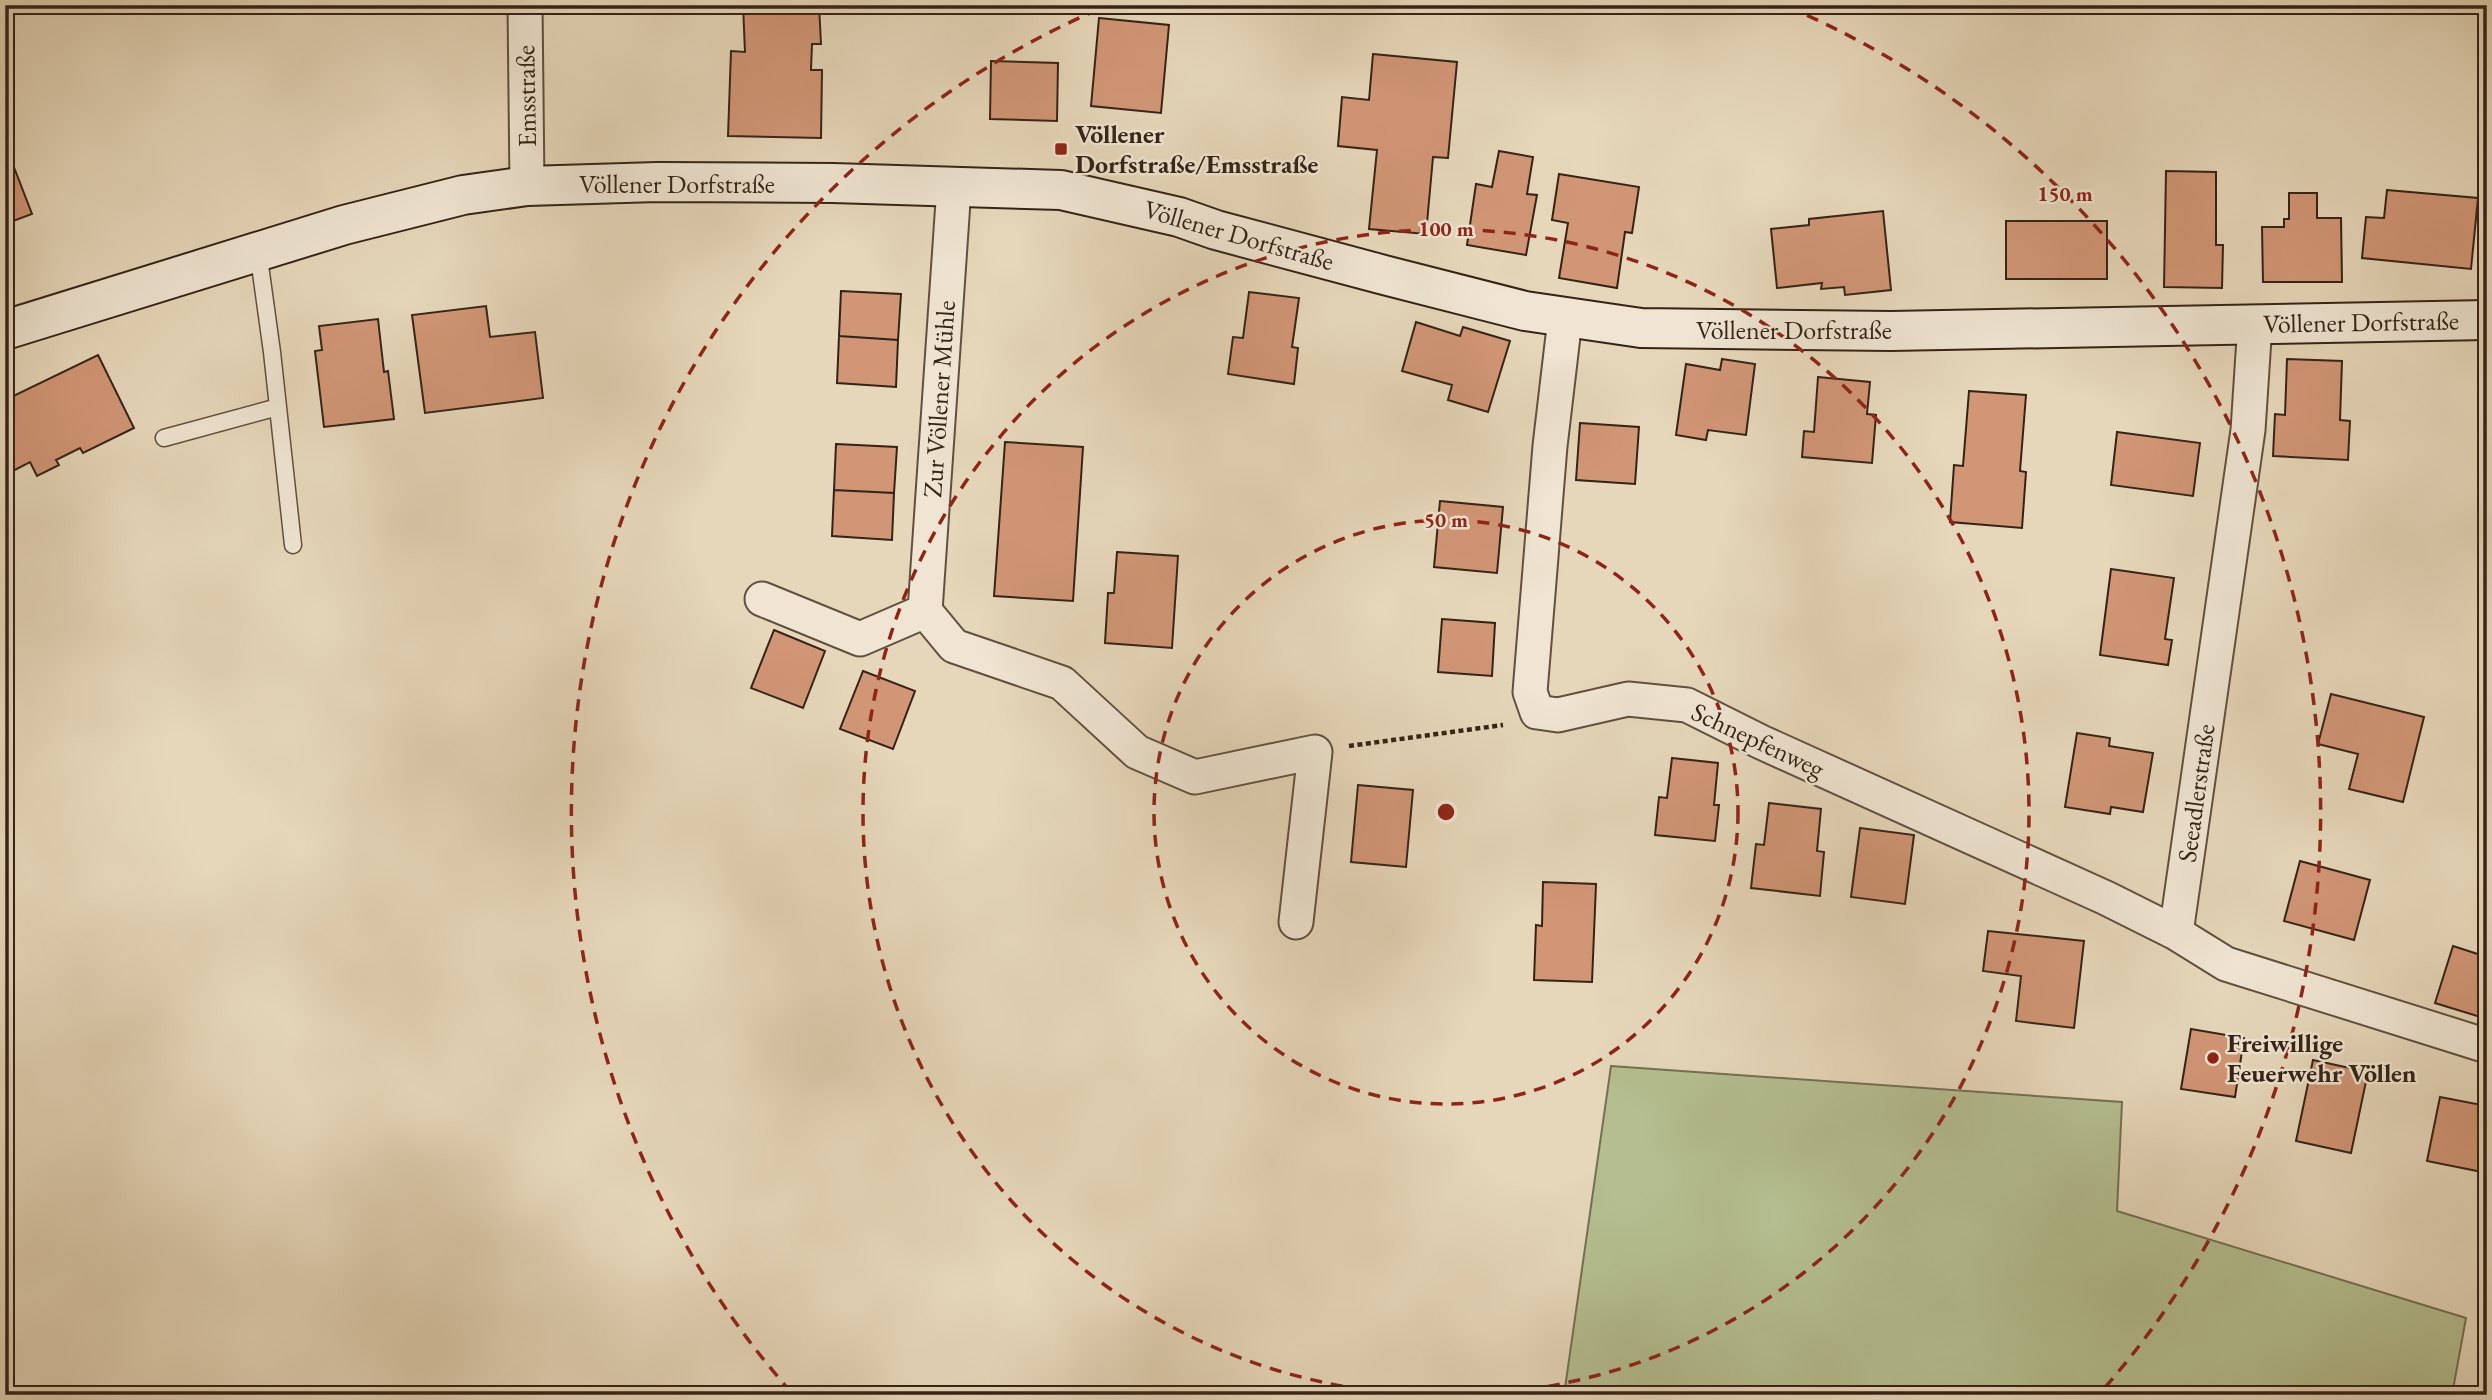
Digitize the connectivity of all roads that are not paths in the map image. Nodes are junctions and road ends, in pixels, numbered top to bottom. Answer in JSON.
{"nodes":[{"id":1,"x":525,"y":5,"type":"edge"},
{"id":2,"x":527,"y":186,"type":"junction"},
{"id":3,"x":954,"y":187,"type":"junction"},
{"id":4,"x":258,"y":251,"type":"junction"},
{"id":5,"x":1565,"y":319,"type":"junction"},
{"id":6,"x":2487,"y":320,"type":"edge"},
{"id":7,"x":2255,"y":323,"type":"junction"},
{"id":8,"x":5,"y":331,"type":"edge"},
{"id":9,"x":278,"y":407,"type":"junction"},
{"id":10,"x":164,"y":438,"type":"dead end"},
{"id":11,"x":293,"y":545,"type":"dead end"},
{"id":12,"x":762,"y":599,"type":"dead end"},
{"id":13,"x":925,"y":611,"type":"junction"},
{"id":14,"x":1296,"y":922,"type":"dead end"},
{"id":15,"x":2176,"y":933,"type":"junction"},
{"id":16,"x":2487,"y":1046,"type":"edge"}],
"edges":[{"from":1,"to":2,"type":"street","name":"Emsstraße"},
{"from":2,"to":3,"type":"street","name":"Völlener Dorfstraße"},
{"from":2,"to":4,"type":"street","name":"Völlener Dorfstraße"},
{"from":3,"to":5,"type":"street","name":"Völlener Dorfstraße"},
{"from":3,"to":13,"type":"street","name":"Zur Völlener Mühle"},
{"from":4,"to":8,"type":"street","name":"Völlener Dorfstraße"},
{"from":4,"to":9,"type":"lane"},
{"from":5,"to":7,"type":"street","name":"Völlener Dorfstraße"},
{"from":5,"to":15,"type":"street","name":"Schnepfenweg"},
{"from":6,"to":7,"type":"street","name":"Völlener Dorfstraße"},
{"from":7,"to":15,"type":"street","name":"Seeadlerstraße"},
{"from":9,"to":10,"type":"lane"},
{"from":9,"to":11,"type":"lane"},
{"from":12,"to":13,"type":"street"},
{"from":13,"to":14,"type":"street"},
{"from":15,"to":16,"type":"street"}]}
